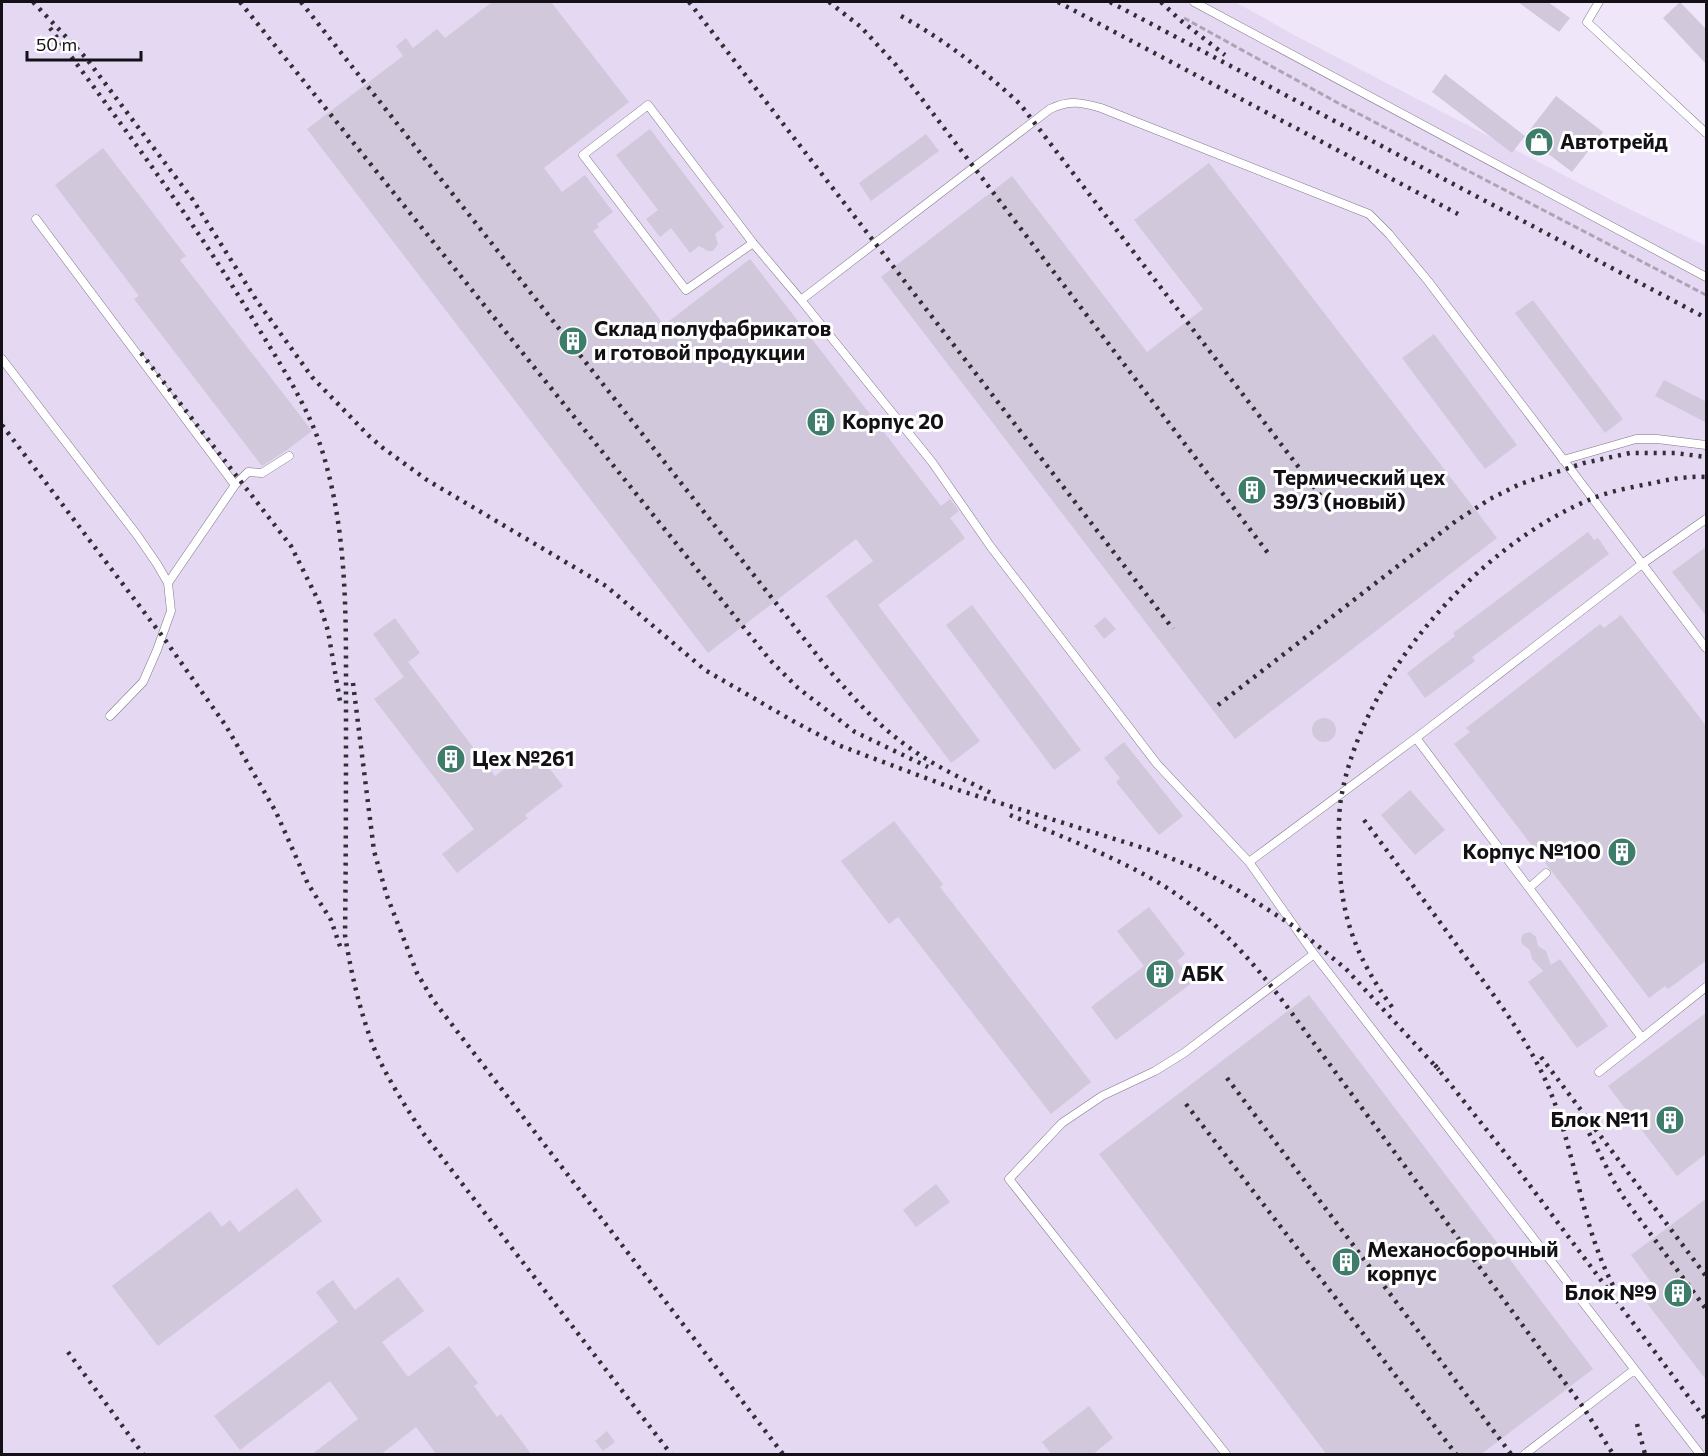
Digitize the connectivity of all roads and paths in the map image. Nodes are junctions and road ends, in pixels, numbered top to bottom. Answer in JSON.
{"nodes":[{"id":1,"x":1194,"y":2,"type":"edge"},
{"id":2,"x":1599,"y":2,"type":"edge"},
{"id":3,"x":1184,"y":18,"type":"dead end"},
{"id":4,"x":1707,"y":133,"type":"edge"},
{"id":5,"x":36,"y":219,"type":"dead end"},
{"id":6,"x":753,"y":243,"type":"junction"},
{"id":7,"x":1707,"y":277,"type":"edge"},
{"id":8,"x":1707,"y":295,"type":"edge"},
{"id":9,"x":801,"y":300,"type":"junction"},
{"id":10,"x":2,"y":359,"type":"edge"},
{"id":11,"x":1707,"y":445,"type":"edge"},
{"id":12,"x":289,"y":456,"type":"dead end"},
{"id":13,"x":1563,"y":460,"type":"junction"},
{"id":14,"x":235,"y":485,"type":"junction"},
{"id":15,"x":1707,"y":519,"type":"edge"},
{"id":16,"x":1642,"y":564,"type":"junction"},
{"id":17,"x":168,"y":583,"type":"junction"},
{"id":18,"x":1707,"y":648,"type":"edge"},
{"id":19,"x":110,"y":716,"type":"dead end"},
{"id":20,"x":1416,"y":738,"type":"junction"},
{"id":21,"x":1249,"y":862,"type":"junction"},
{"id":22,"x":1546,"y":873,"type":"dead end"},
{"id":23,"x":1529,"y":888,"type":"junction"},
{"id":24,"x":1314,"y":954,"type":"junction"},
{"id":25,"x":1707,"y":987,"type":"edge"},
{"id":26,"x":1642,"y":1038,"type":"junction"},
{"id":27,"x":1599,"y":1072,"type":"dead end"},
{"id":28,"x":1634,"y":1370,"type":"junction"},
{"id":29,"x":1226,"y":1455,"type":"edge"},
{"id":30,"x":1525,"y":1455,"type":"edge"},
{"id":31,"x":1700,"y":1455,"type":"edge"}],
"edges":[{"from":1,"to":7,"type":"lane"},
{"from":2,"to":4,"type":"lane"},
{"from":3,"to":8,"type":"path"},
{"from":5,"to":14,"type":"lane"},
{"from":6,"to":6,"type":"lane"},
{"from":6,"to":9,"type":"lane"},
{"from":9,"to":13,"type":"lane"},
{"from":9,"to":21,"type":"lane"},
{"from":10,"to":17,"type":"lane"},
{"from":11,"to":13,"type":"lane"},
{"from":12,"to":14,"type":"lane"},
{"from":13,"to":16,"type":"lane"},
{"from":14,"to":17,"type":"lane"},
{"from":15,"to":16,"type":"lane"},
{"from":16,"to":18,"type":"lane"},
{"from":16,"to":20,"type":"lane"},
{"from":17,"to":19,"type":"lane"},
{"from":20,"to":21,"type":"lane"},
{"from":20,"to":23,"type":"lane"},
{"from":21,"to":24,"type":"lane"},
{"from":22,"to":23,"type":"lane"},
{"from":23,"to":26,"type":"lane"},
{"from":24,"to":28,"type":"lane"},
{"from":24,"to":29,"type":"lane"},
{"from":25,"to":26,"type":"lane"},
{"from":26,"to":27,"type":"lane"},
{"from":28,"to":30,"type":"lane"},
{"from":28,"to":31,"type":"lane"}]}
